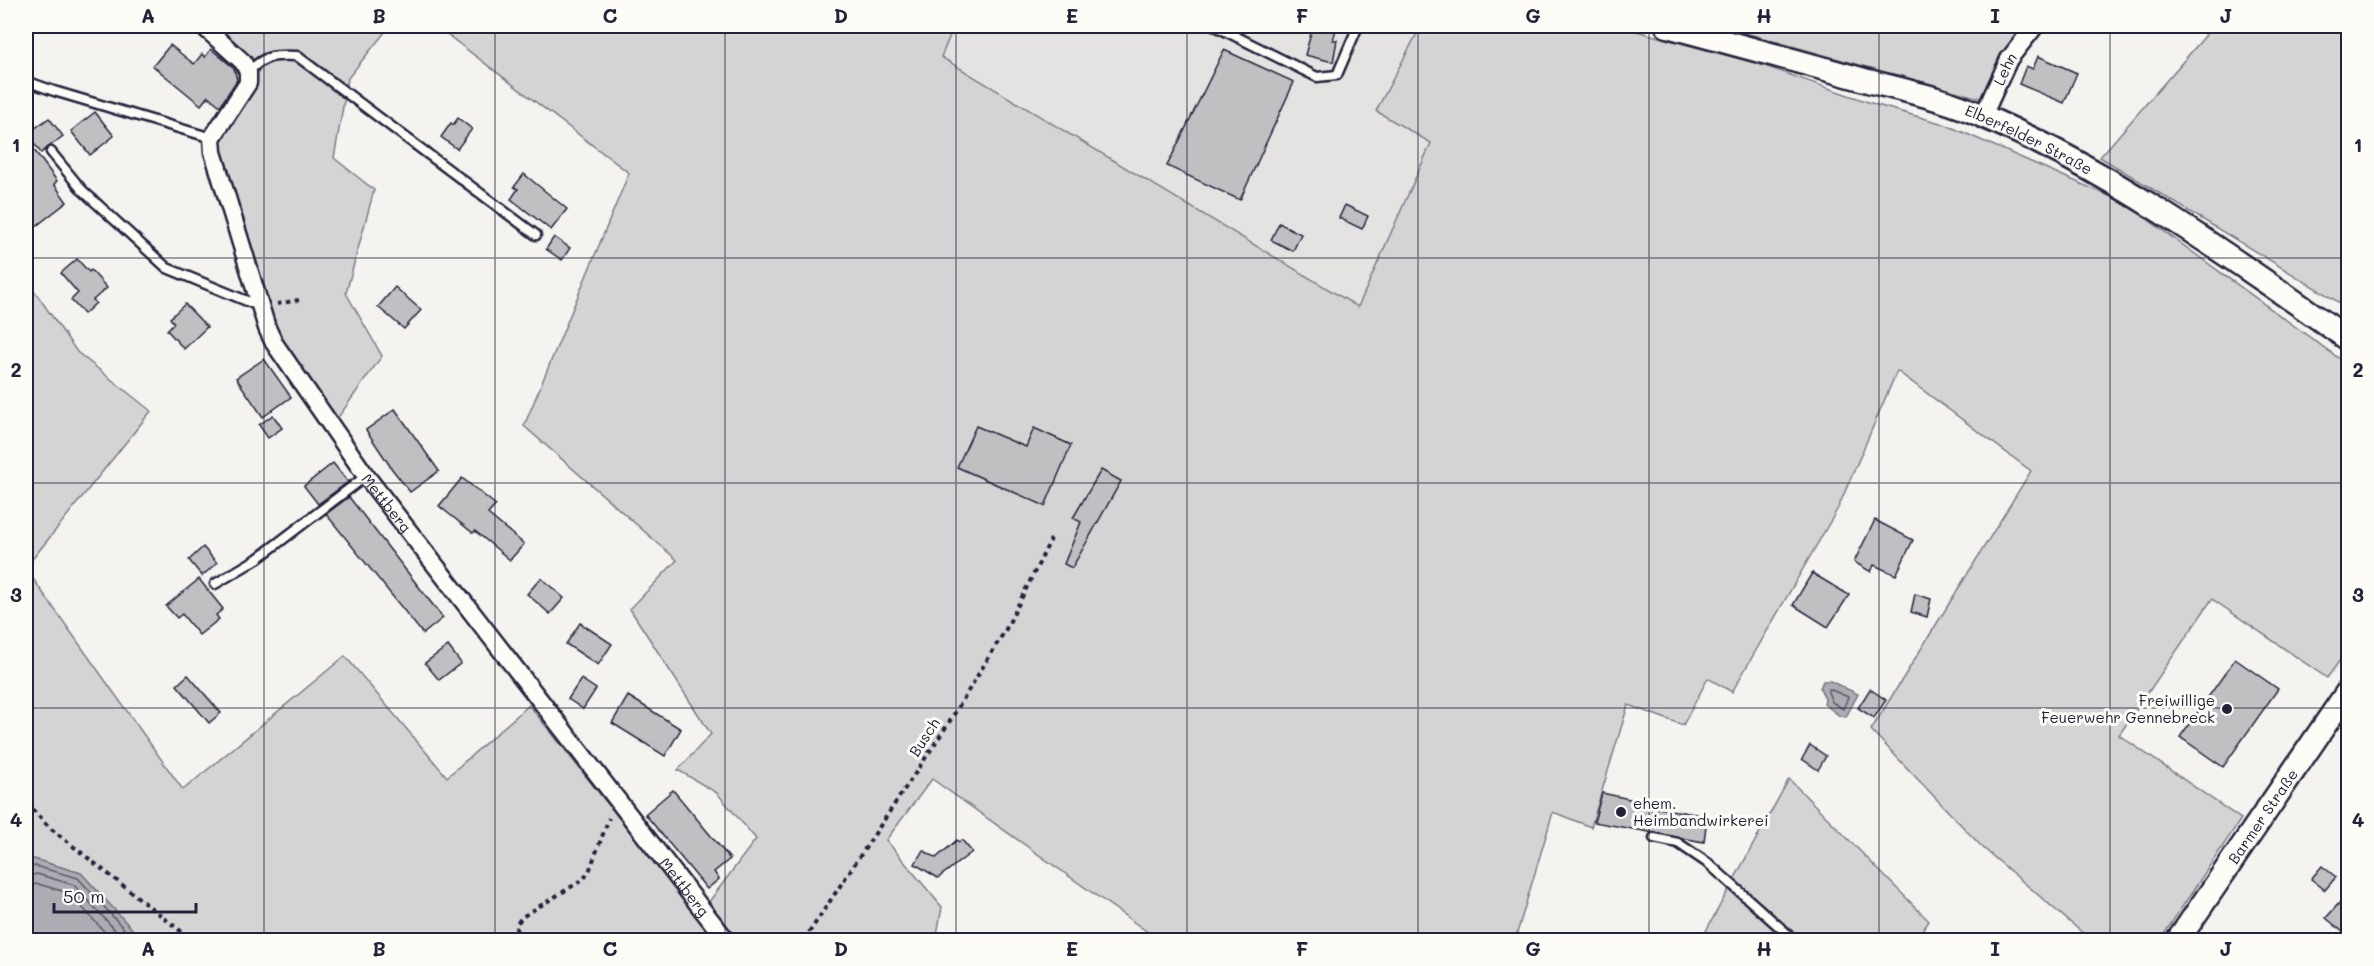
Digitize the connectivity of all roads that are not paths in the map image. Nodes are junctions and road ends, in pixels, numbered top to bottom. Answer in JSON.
{"nodes":[{"id":1,"x":203,"y":26,"type":"edge"},
{"id":2,"x":1215,"y":26,"type":"edge"},
{"id":3,"x":1358,"y":26,"type":"edge"},
{"id":4,"x":1667,"y":26,"type":"edge"},
{"id":5,"x":2035,"y":26,"type":"edge"},
{"id":6,"x":248,"y":72,"type":"junction"},
{"id":7,"x":26,"y":81,"type":"edge"},
{"id":8,"x":1983,"y":116,"type":"junction"},
{"id":9,"x":212,"y":138,"type":"junction"},
{"id":10,"x":51,"y":152,"type":"dead end"},
{"id":11,"x":536,"y":235,"type":"dead end"},
{"id":12,"x":261,"y":307,"type":"junction"},
{"id":13,"x":2349,"y":339,"type":"edge"},
{"id":14,"x":366,"y":476,"type":"junction"},
{"id":15,"x":215,"y":584,"type":"dead end"},
{"id":16,"x":2349,"y":691,"type":"edge"},
{"id":17,"x":1654,"y":838,"type":"dead end"},
{"id":18,"x":726,"y":940,"type":"edge"},
{"id":19,"x":1794,"y":940,"type":"edge"},
{"id":20,"x":2178,"y":940,"type":"edge"}],
"edges":[{"from":1,"to":6,"type":"street"},
{"from":2,"to":3,"type":"lane"},
{"from":4,"to":8,"type":"main road","name":"Elberfelder Straße"},
{"from":5,"to":8,"type":"street","name":"Lehn"},
{"from":6,"to":9,"type":"street"},
{"from":6,"to":11,"type":"lane"},
{"from":7,"to":9,"type":"lane"},
{"from":8,"to":13,"type":"main road","name":"Elberfelder Straße"},
{"from":9,"to":12,"type":"street","name":"Mettberg"},
{"from":10,"to":12,"type":"lane"},
{"from":12,"to":14,"type":"street","name":"Mettberg"},
{"from":14,"to":15,"type":"lane"},
{"from":14,"to":18,"type":"street","name":"Mettberg"},
{"from":16,"to":20,"type":"main road","name":"Barmer Straße"},
{"from":17,"to":19,"type":"lane"}]}
